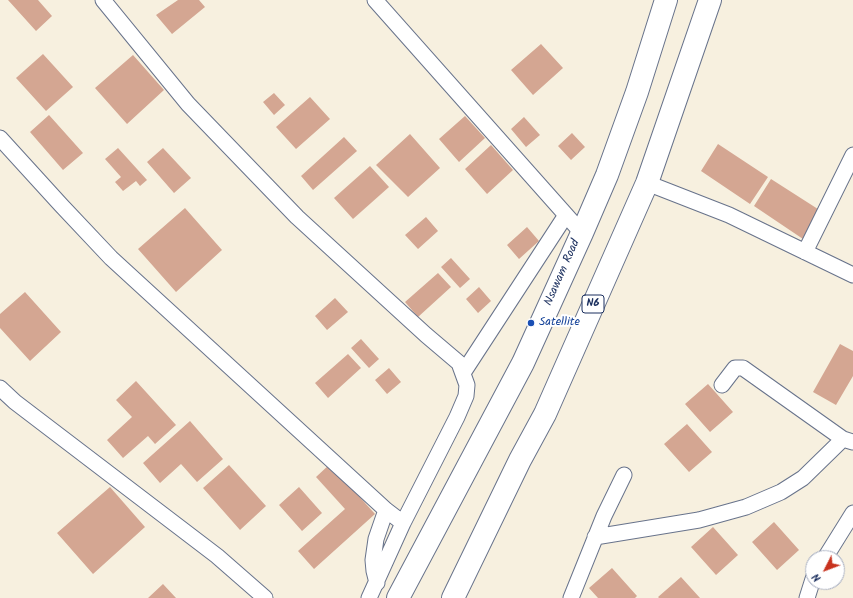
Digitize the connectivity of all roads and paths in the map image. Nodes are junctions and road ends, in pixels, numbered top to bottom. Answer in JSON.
{"nodes":[{"id":1,"x":103,"y":0,"type":"edge"},
{"id":2,"x":375,"y":0,"type":"edge"},
{"id":3,"x":666,"y":0,"type":"edge"},
{"id":4,"x":710,"y":0,"type":"edge"},
{"id":5,"x":0,"y":138,"type":"edge"},
{"id":6,"x":853,"y":154,"type":"edge"},
{"id":7,"x":647,"y":183,"type":"junction"},
{"id":8,"x":566,"y":215,"type":"junction"},
{"id":9,"x":582,"y":233,"type":"junction"},
{"id":10,"x":805,"y":252,"type":"junction"},
{"id":11,"x":853,"y":275,"type":"edge"},
{"id":12,"x":463,"y":373,"type":"junction"},
{"id":13,"x":722,"y":386,"type":"dead end"},
{"id":14,"x":0,"y":388,"type":"edge"},
{"id":15,"x":848,"y":441,"type":"edge"},
{"id":16,"x":624,"y":475,"type":"dead end"},
{"id":17,"x":386,"y":510,"type":"junction"},
{"id":18,"x":853,"y":513,"type":"edge"},
{"id":19,"x":403,"y":523,"type":"junction"},
{"id":20,"x":595,"y":537,"type":"junction"},
{"id":21,"x":830,"y":550,"type":"edge"},
{"id":22,"x":377,"y":583,"type":"junction"},
{"id":23,"x":265,"y":598,"type":"edge"},
{"id":24,"x":369,"y":598,"type":"edge"},
{"id":25,"x":398,"y":598,"type":"edge"},
{"id":26,"x":453,"y":598,"type":"edge"},
{"id":27,"x":571,"y":598,"type":"edge"}],
"edges":[{"from":1,"to":12,"type":"street"},
{"from":2,"to":8,"type":"street"},
{"from":3,"to":9,"type":"highway","name":"Nsawam Road"},
{"from":4,"to":7,"type":"highway","number":"N6"},
{"from":5,"to":17,"type":"street"},
{"from":6,"to":10,"type":"street"},
{"from":7,"to":10,"type":"street"},
{"from":7,"to":26,"type":"highway","number":"N6"},
{"from":8,"to":9,"type":"street"},
{"from":8,"to":12,"type":"street"},
{"from":9,"to":25,"type":"highway","name":"Nsawam Road"},
{"from":10,"to":11,"type":"street"},
{"from":12,"to":19,"type":"street"},
{"from":13,"to":15,"type":"street"},
{"from":14,"to":23,"type":"street"},
{"from":15,"to":20,"type":"street"},
{"from":16,"to":20,"type":"street"},
{"from":17,"to":19,"type":"street"},
{"from":17,"to":22,"type":"street"},
{"from":18,"to":21,"type":"street"},
{"from":19,"to":22,"type":"street"},
{"from":20,"to":27,"type":"street"},
{"from":22,"to":24,"type":"street"}]}
